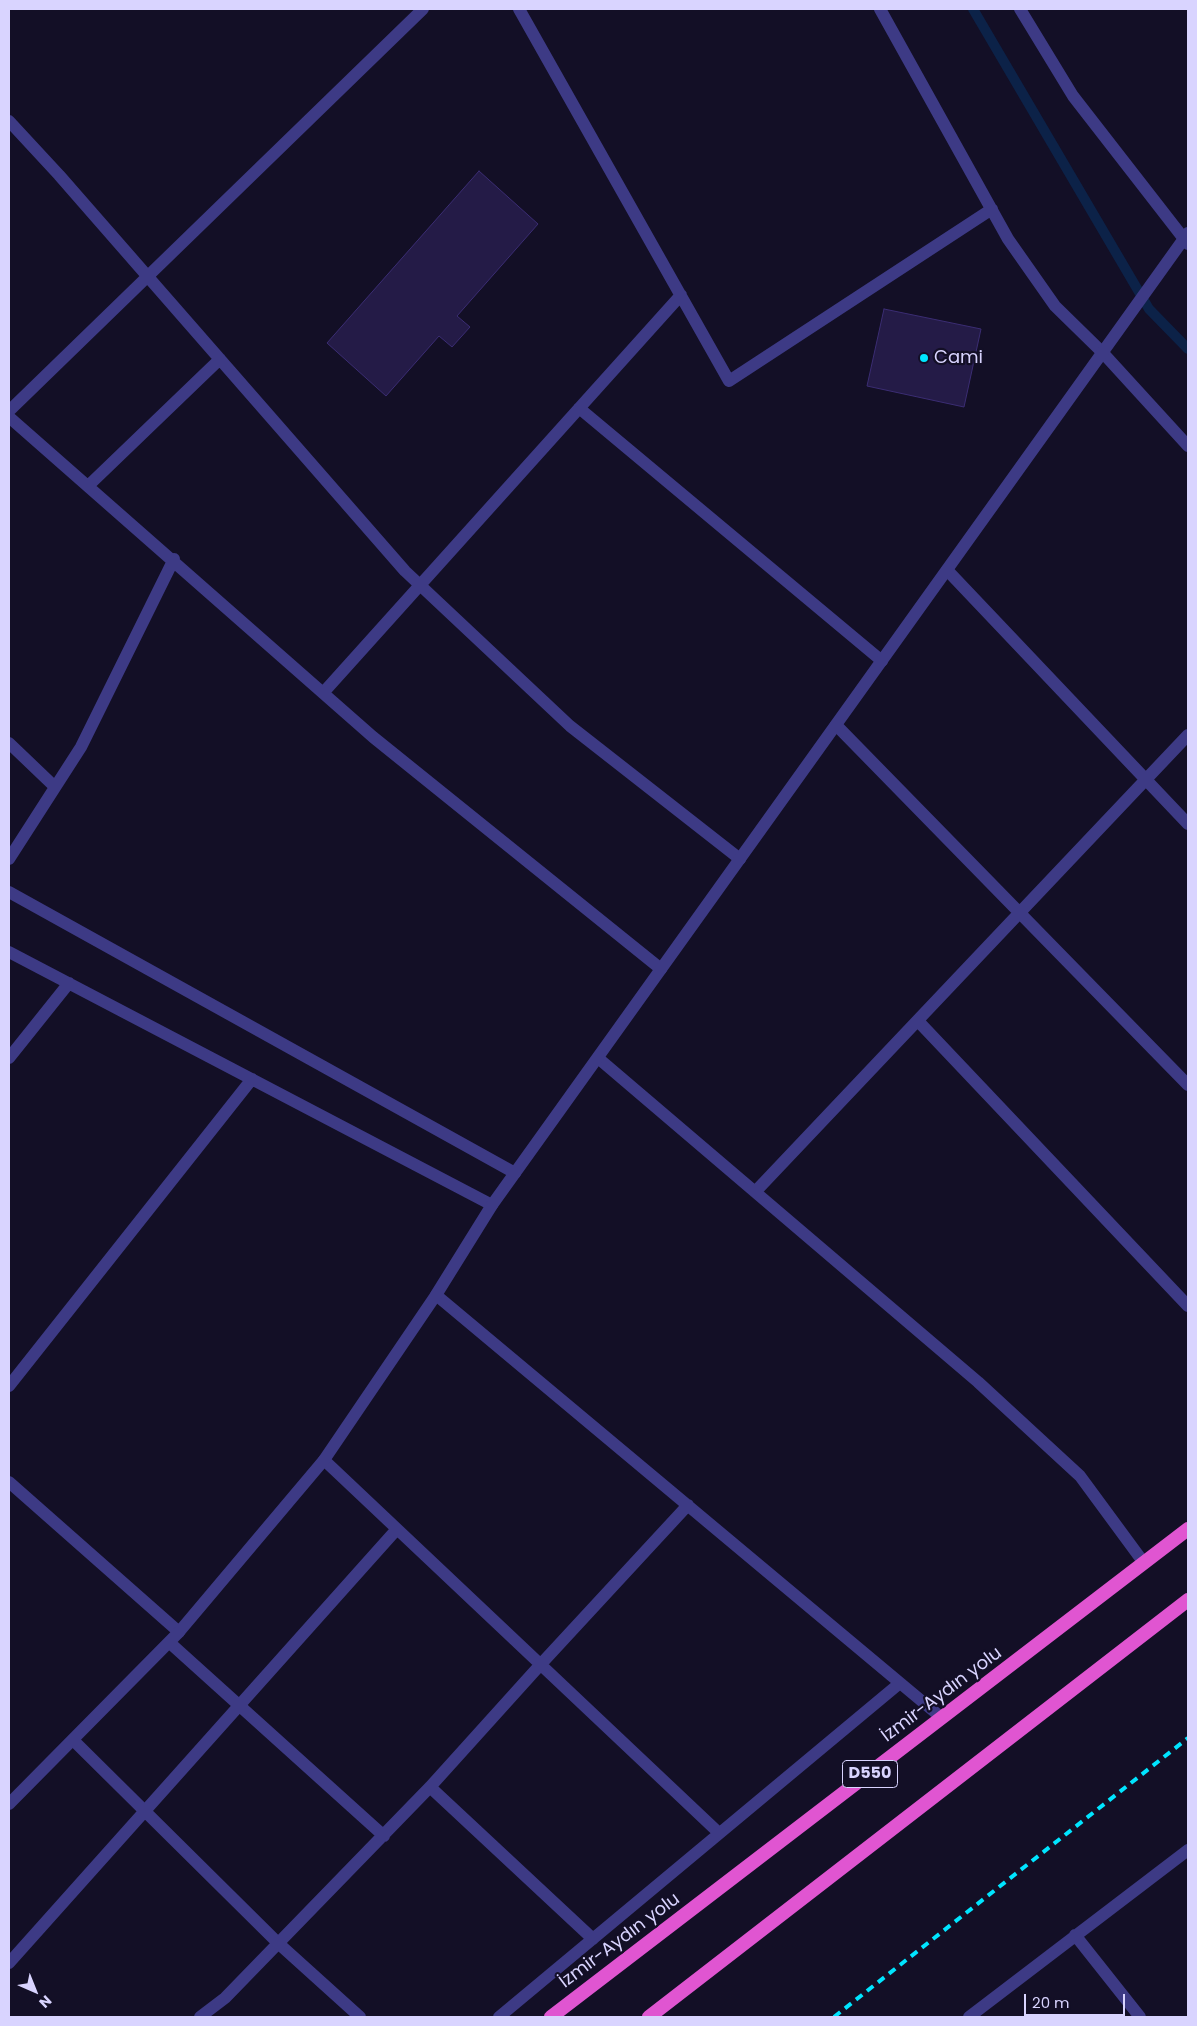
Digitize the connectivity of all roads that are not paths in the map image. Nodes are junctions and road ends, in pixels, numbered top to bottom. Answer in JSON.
{"nodes":[{"id":1,"x":423,"y":9,"type":"edge"},
{"id":2,"x":519,"y":9,"type":"edge"},
{"id":3,"x":880,"y":9,"type":"edge"},
{"id":4,"x":1020,"y":9,"type":"edge"},
{"id":5,"x":9,"y":121,"type":"edge"},
{"id":6,"x":992,"y":209,"type":"junction"},
{"id":7,"x":1187,"y":239,"type":"edge"},
{"id":8,"x":148,"y":276,"type":"junction"},
{"id":9,"x":681,"y":295,"type":"junction"},
{"id":10,"x":1103,"y":353,"type":"junction"},
{"id":11,"x":220,"y":359,"type":"junction"},
{"id":12,"x":579,"y":408,"type":"junction"},
{"id":13,"x":9,"y":411,"type":"edge"},
{"id":14,"x":9,"y":417,"type":"edge"},
{"id":15,"x":1188,"y":446,"type":"edge"},
{"id":16,"x":88,"y":486,"type":"junction"},
{"id":17,"x":174,"y":560,"type":"junction"},
{"id":18,"x":946,"y":570,"type":"junction"},
{"id":19,"x":420,"y":585,"type":"junction"},
{"id":20,"x":882,"y":661,"type":"junction"},
{"id":21,"x":323,"y":692,"type":"junction"},
{"id":22,"x":836,"y":725,"type":"junction"},
{"id":23,"x":1188,"y":735,"type":"edge"},
{"id":24,"x":9,"y":743,"type":"edge"},
{"id":25,"x":1146,"y":780,"type":"junction"},
{"id":26,"x":55,"y":787,"type":"junction"},
{"id":27,"x":1188,"y":824,"type":"edge"},
{"id":28,"x":9,"y":859,"type":"edge"},
{"id":29,"x":740,"y":859,"type":"junction"},
{"id":30,"x":9,"y":892,"type":"edge"},
{"id":31,"x":1020,"y":913,"type":"junction"},
{"id":32,"x":9,"y":952,"type":"edge"},
{"id":33,"x":661,"y":969,"type":"junction"},
{"id":34,"x":69,"y":983,"type":"junction"},
{"id":35,"x":918,"y":1021,"type":"junction"},
{"id":36,"x":9,"y":1058,"type":"edge"},
{"id":37,"x":598,"y":1058,"type":"junction"},
{"id":38,"x":252,"y":1079,"type":"junction"},
{"id":39,"x":1188,"y":1085,"type":"edge"},
{"id":40,"x":515,"y":1173,"type":"junction"},
{"id":41,"x":755,"y":1192,"type":"junction"},
{"id":42,"x":492,"y":1205,"type":"junction"},
{"id":43,"x":436,"y":1295,"type":"junction"},
{"id":44,"x":1188,"y":1306,"type":"edge"},
{"id":45,"x":9,"y":1386,"type":"edge"},
{"id":46,"x":324,"y":1460,"type":"junction"},
{"id":47,"x":9,"y":1482,"type":"edge"},
{"id":48,"x":688,"y":1506,"type":"junction"},
{"id":49,"x":397,"y":1529,"type":"junction"},
{"id":50,"x":1188,"y":1529,"type":"edge"},
{"id":51,"x":1144,"y":1563,"type":"junction"},
{"id":52,"x":1188,"y":1600,"type":"edge"},
{"id":53,"x":180,"y":1632,"type":"junction"},
{"id":54,"x":170,"y":1643,"type":"junction"},
{"id":55,"x":540,"y":1664,"type":"junction"},
{"id":56,"x":900,"y":1682,"type":"junction"},
{"id":57,"x":238,"y":1704,"type":"junction"},
{"id":58,"x":942,"y":1718,"type":"junction"},
{"id":59,"x":72,"y":1740,"type":"junction"},
{"id":60,"x":430,"y":1788,"type":"junction"},
{"id":61,"x":9,"y":1804,"type":"edge"},
{"id":62,"x":143,"y":1812,"type":"junction"},
{"id":63,"x":719,"y":1833,"type":"junction"},
{"id":64,"x":384,"y":1836,"type":"junction"},
{"id":65,"x":1188,"y":1850,"type":"edge"},
{"id":66,"x":1075,"y":1935,"type":"junction"},
{"id":67,"x":593,"y":1939,"type":"junction"},
{"id":68,"x":278,"y":1943,"type":"junction"},
{"id":69,"x":9,"y":1963,"type":"edge"},
{"id":70,"x":200,"y":2017,"type":"edge"},
{"id":71,"x":360,"y":2017,"type":"edge"},
{"id":72,"x":499,"y":2017,"type":"edge"},
{"id":73,"x":551,"y":2017,"type":"edge"},
{"id":74,"x":649,"y":2017,"type":"edge"},
{"id":75,"x":970,"y":2017,"type":"edge"},
{"id":76,"x":1140,"y":2017,"type":"edge"}],
"edges":[{"from":1,"to":8,"type":"street"},
{"from":2,"to":9,"type":"street"},
{"from":3,"to":6,"type":"street"},
{"from":4,"to":7,"type":"street"},
{"from":5,"to":8,"type":"street"},
{"from":6,"to":9,"type":"street"},
{"from":6,"to":10,"type":"street"},
{"from":7,"to":10,"type":"street"},
{"from":8,"to":11,"type":"street"},
{"from":8,"to":13,"type":"street"},
{"from":9,"to":12,"type":"street"},
{"from":10,"to":15,"type":"street"},
{"from":10,"to":18,"type":"street"},
{"from":11,"to":16,"type":"street"},
{"from":11,"to":19,"type":"street"},
{"from":12,"to":19,"type":"street"},
{"from":12,"to":20,"type":"street"},
{"from":14,"to":16,"type":"street"},
{"from":16,"to":17,"type":"street"},
{"from":17,"to":21,"type":"street"},
{"from":17,"to":26,"type":"street"},
{"from":18,"to":20,"type":"street"},
{"from":18,"to":25,"type":"street"},
{"from":19,"to":21,"type":"street"},
{"from":19,"to":29,"type":"street"},
{"from":20,"to":22,"type":"street"},
{"from":21,"to":33,"type":"street"},
{"from":22,"to":29,"type":"street"},
{"from":22,"to":31,"type":"street"},
{"from":23,"to":25,"type":"street"},
{"from":24,"to":26,"type":"street"},
{"from":25,"to":27,"type":"street"},
{"from":25,"to":31,"type":"street"},
{"from":26,"to":28,"type":"street"},
{"from":29,"to":33,"type":"street"},
{"from":30,"to":40,"type":"street"},
{"from":31,"to":35,"type":"street"},
{"from":31,"to":39,"type":"street"},
{"from":32,"to":34,"type":"street"},
{"from":33,"to":37,"type":"street"},
{"from":34,"to":36,"type":"street"},
{"from":34,"to":38,"type":"street"},
{"from":35,"to":41,"type":"street"},
{"from":35,"to":44,"type":"street"},
{"from":37,"to":40,"type":"street"},
{"from":37,"to":41,"type":"street"},
{"from":38,"to":42,"type":"street"},
{"from":38,"to":45,"type":"street"},
{"from":40,"to":42,"type":"street"},
{"from":41,"to":51,"type":"street"},
{"from":42,"to":43,"type":"street"},
{"from":43,"to":46,"type":"street"},
{"from":43,"to":48,"type":"street"},
{"from":46,"to":49,"type":"street"},
{"from":46,"to":53,"type":"street"},
{"from":47,"to":53,"type":"street"},
{"from":48,"to":55,"type":"street"},
{"from":48,"to":56,"type":"street"},
{"from":49,"to":55,"type":"street"},
{"from":49,"to":57,"type":"street"},
{"from":50,"to":51,"type":"highway","name":"İzmir-Aydın yolu","number":"D550"},
{"from":51,"to":58,"type":"highway","name":"İzmir-Aydın yolu","number":"D550"},
{"from":52,"to":74,"type":"highway"},
{"from":53,"to":54,"type":"street"},
{"from":54,"to":57,"type":"street"},
{"from":54,"to":59,"type":"street"},
{"from":55,"to":60,"type":"street"},
{"from":55,"to":63,"type":"street"},
{"from":56,"to":58,"type":"street"},
{"from":56,"to":63,"type":"street"},
{"from":57,"to":62,"type":"street"},
{"from":57,"to":64,"type":"street"},
{"from":58,"to":73,"type":"highway","name":"İzmir-Aydın yolu","number":"D550"},
{"from":59,"to":61,"type":"street"},
{"from":59,"to":62,"type":"street"},
{"from":60,"to":64,"type":"street"},
{"from":60,"to":67,"type":"street"},
{"from":62,"to":68,"type":"street"},
{"from":62,"to":69,"type":"street"},
{"from":63,"to":67,"type":"street"},
{"from":64,"to":68,"type":"street"},
{"from":65,"to":66,"type":"street"},
{"from":66,"to":75,"type":"street"},
{"from":66,"to":76,"type":"street"},
{"from":67,"to":72,"type":"street"},
{"from":68,"to":70,"type":"street"},
{"from":68,"to":71,"type":"street"}]}
